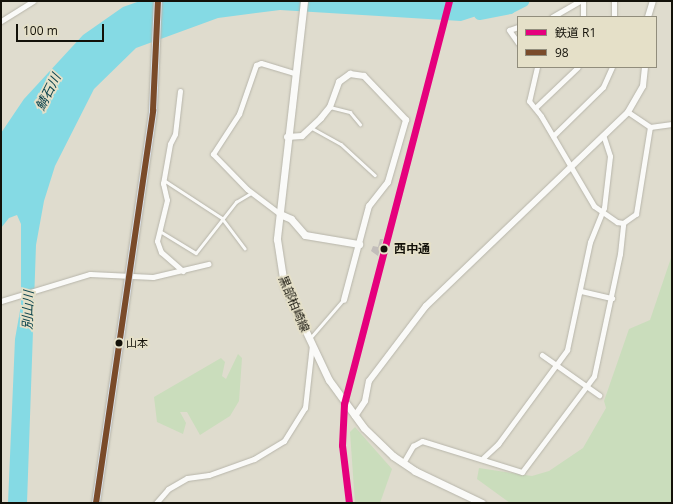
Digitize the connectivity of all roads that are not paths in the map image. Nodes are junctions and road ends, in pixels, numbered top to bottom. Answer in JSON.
{"nodes":[{"id":1,"x":33,"y":1,"type":"edge"},
{"id":2,"x":158,"y":1,"type":"edge"},
{"id":3,"x":304,"y":1,"type":"edge"},
{"id":4,"x":582,"y":1,"type":"edge"},
{"id":5,"x":614,"y":1,"type":"edge"},
{"id":6,"x":653,"y":1,"type":"edge"},
{"id":7,"x":554,"y":16,"type":"edge"},
{"id":8,"x":583,"y":16,"type":"edge"},
{"id":9,"x":614,"y":16,"type":"edge"},
{"id":10,"x":648,"y":16,"type":"edge"},
{"id":11,"x":1,"y":21,"type":"edge"},
{"id":12,"x":517,"y":27,"type":"edge"},
{"id":13,"x":517,"y":42,"type":"edge"},
{"id":14,"x":537,"y":68,"type":"edge"},
{"id":15,"x":577,"y":68,"type":"edge"},
{"id":16,"x":612,"y":68,"type":"edge"},
{"id":17,"x":645,"y":68,"type":"edge"},
{"id":18,"x":294,"y":73,"type":"junction"},
{"id":19,"x":180,"y":91,"type":"dead end"},
{"id":20,"x":330,"y":107,"type":"junction"},
{"id":21,"x":535,"y":108,"type":"junction"},
{"id":22,"x":628,"y":112,"type":"junction"},
{"id":23,"x":360,"y":124,"type":"dead end"},
{"id":24,"x":672,"y":124,"type":"edge"},
{"id":25,"x":650,"y":127,"type":"junction"},
{"id":26,"x":312,"y":128,"type":"junction"},
{"id":27,"x":603,"y":135,"type":"junction"},
{"id":28,"x":553,"y":136,"type":"junction"},
{"id":29,"x":287,"y":137,"type":"junction"},
{"id":30,"x":571,"y":166,"type":"junction"},
{"id":31,"x":375,"y":175,"type":"dead end"},
{"id":32,"x":164,"y":180,"type":"junction"},
{"id":33,"x":251,"y":192,"type":"junction"},
{"id":34,"x":280,"y":214,"type":"junction"},
{"id":35,"x":603,"y":214,"type":"junction"},
{"id":36,"x":222,"y":218,"type":"junction"},
{"id":37,"x":623,"y":223,"type":"junction"},
{"id":38,"x":159,"y":230,"type":"junction"},
{"id":39,"x":359,"y":244,"type":"junction"},
{"id":40,"x":245,"y":248,"type":"dead end"},
{"id":41,"x":208,"y":264,"type":"dead end"},
{"id":42,"x":183,"y":271,"type":"junction"},
{"id":43,"x":131,"y":274,"type":"junction"},
{"id":44,"x":581,"y":291,"type":"junction"},
{"id":45,"x":612,"y":298,"type":"junction"},
{"id":46,"x":4,"y":300,"type":"edge"},
{"id":47,"x":344,"y":300,"type":"joint"},
{"id":48,"x":310,"y":342,"type":"junction"},
{"id":49,"x":542,"y":355,"type":"dead end"},
{"id":50,"x":557,"y":366,"type":"junction"},
{"id":51,"x":587,"y":387,"type":"junction"},
{"id":52,"x":599,"y":395,"type":"dead end"},
{"id":53,"x":355,"y":416,"type":"junction"},
{"id":54,"x":483,"y":458,"type":"junction"},
{"id":55,"x":403,"y":464,"type":"junction"},
{"id":56,"x":96,"y":503,"type":"edge"},
{"id":57,"x":156,"y":503,"type":"edge"},
{"id":58,"x":482,"y":503,"type":"edge"}],
"edges":[{"from":1,"to":11,"type":"street"},
{"from":2,"to":43,"type":"highway"},
{"from":3,"to":18,"type":"main road","name":"黒部柏崎線"},
{"from":4,"to":7,"type":"street"},
{"from":4,"to":8,"type":"street"},
{"from":5,"to":9,"type":"street"},
{"from":6,"to":10,"type":"street"},
{"from":12,"to":13,"type":"street"},
{"from":14,"to":21,"type":"street"},
{"from":15,"to":21,"type":"street"},
{"from":16,"to":28,"type":"street"},
{"from":17,"to":22,"type":"street"},
{"from":18,"to":29,"type":"main road","name":"黒部柏崎線"},
{"from":18,"to":33,"type":"street"},
{"from":19,"to":32,"type":"street"},
{"from":20,"to":23,"type":"lane"},
{"from":20,"to":26,"type":"street"},
{"from":20,"to":39,"type":"street"},
{"from":21,"to":28,"type":"street"},
{"from":22,"to":25,"type":"street"},
{"from":22,"to":27,"type":"street"},
{"from":24,"to":25,"type":"street"},
{"from":25,"to":37,"type":"street"},
{"from":26,"to":29,"type":"street"},
{"from":26,"to":31,"type":"lane"},
{"from":27,"to":30,"type":"street"},
{"from":27,"to":35,"type":"street"},
{"from":28,"to":30,"type":"street"},
{"from":29,"to":34,"type":"main road","name":"黒部柏崎線"},
{"from":30,"to":35,"type":"street"},
{"from":30,"to":53,"type":"street"},
{"from":32,"to":36,"type":"lane"},
{"from":32,"to":38,"type":"street"},
{"from":33,"to":34,"type":"street"},
{"from":33,"to":36,"type":"lane"},
{"from":34,"to":39,"type":"main road"},
{"from":34,"to":48,"type":"main road","name":"黒部柏崎線"},
{"from":35,"to":37,"type":"street"},
{"from":35,"to":44,"type":"street"},
{"from":36,"to":38,"type":"lane"},
{"from":36,"to":40,"type":"lane"},
{"from":37,"to":45,"type":"street"},
{"from":38,"to":42,"type":"street"},
{"from":39,"to":47,"type":"street"},
{"from":41,"to":42,"type":"street"},
{"from":42,"to":43,"type":"street"},
{"from":43,"to":46,"type":"street"},
{"from":43,"to":56,"type":"highway"},
{"from":44,"to":45,"type":"street"},
{"from":44,"to":50,"type":"street"},
{"from":45,"to":51,"type":"street"},
{"from":47,"to":48,"type":"lane"},
{"from":48,"to":53,"type":"main road","name":"黒部柏崎線"},
{"from":48,"to":57,"type":"street"},
{"from":49,"to":50,"type":"street"},
{"from":50,"to":51,"type":"street"},
{"from":50,"to":54,"type":"street"},
{"from":51,"to":52,"type":"street"},
{"from":51,"to":54,"type":"street"},
{"from":53,"to":55,"type":"main road","name":"黒部柏崎線"},
{"from":54,"to":55,"type":"street"},
{"from":55,"to":58,"type":"main road","name":"黒部柏崎線"}]}
